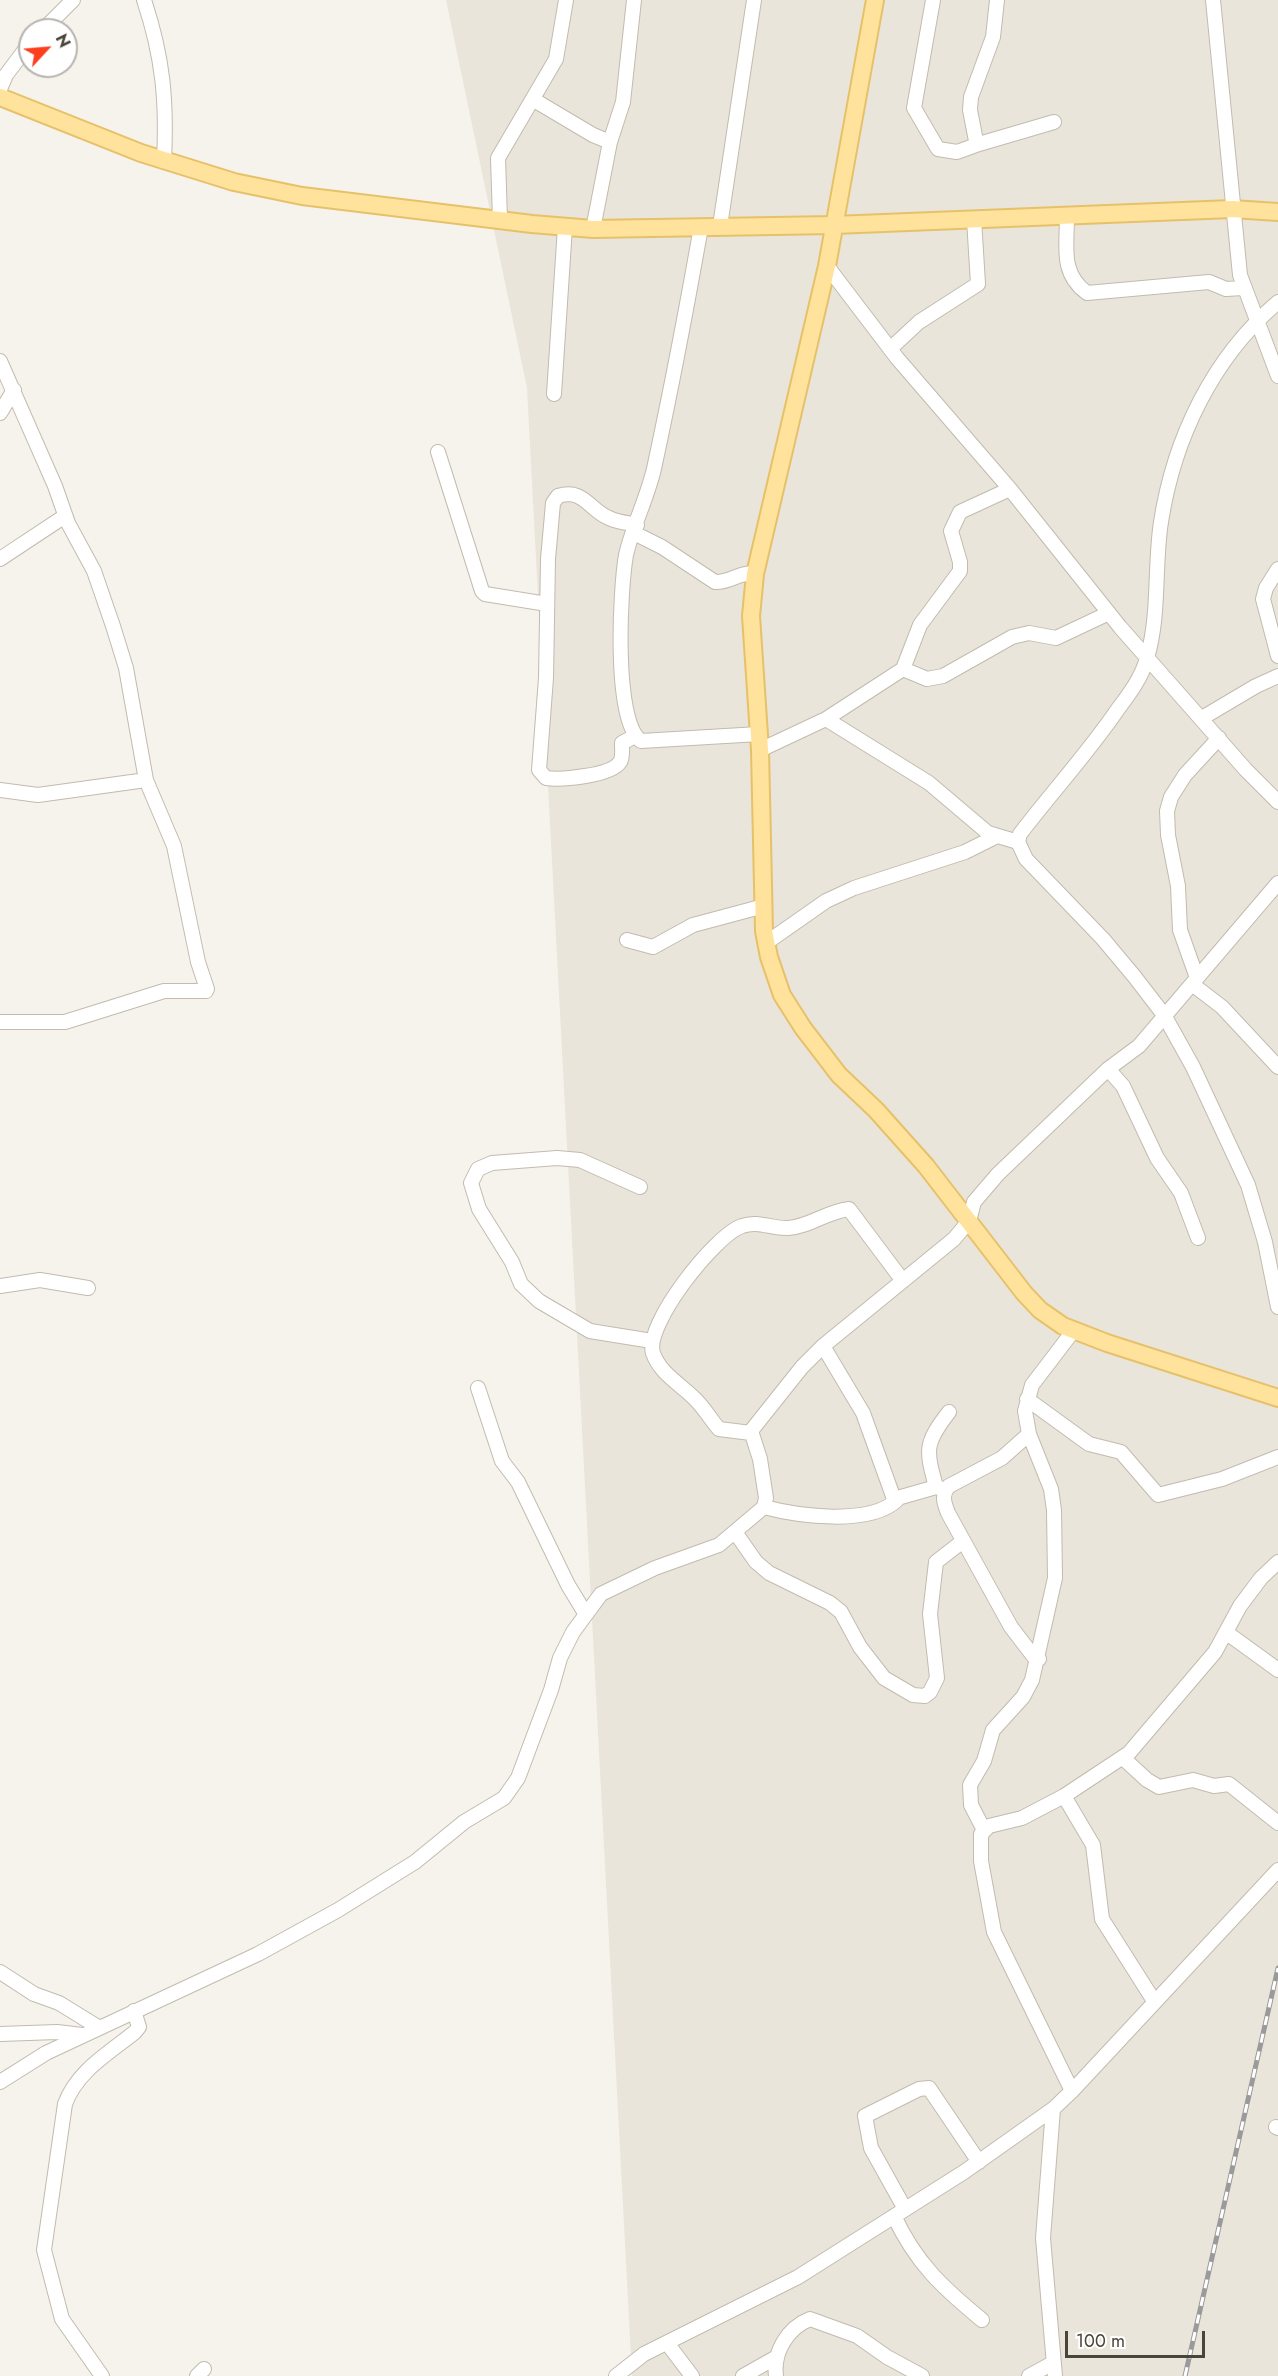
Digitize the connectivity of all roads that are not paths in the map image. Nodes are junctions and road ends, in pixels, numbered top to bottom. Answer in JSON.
{"nodes":[{"id":1,"x":73,"y":0,"type":"edge"},
{"id":2,"x":144,"y":0,"type":"edge"},
{"id":3,"x":566,"y":0,"type":"edge"},
{"id":4,"x":634,"y":0,"type":"edge"},
{"id":5,"x":754,"y":0,"type":"edge"},
{"id":6,"x":875,"y":0,"type":"edge"},
{"id":7,"x":933,"y":0,"type":"edge"},
{"id":8,"x":997,"y":0,"type":"edge"},
{"id":9,"x":1213,"y":4,"type":"edge"},
{"id":10,"x":55,"y":18,"type":"edge"},
{"id":11,"x":18,"y":59,"type":"edge"},
{"id":12,"x":0,"y":88,"type":"edge"},
{"id":13,"x":0,"y":97,"type":"edge"},
{"id":14,"x":534,"y":100,"type":"junction"},
{"id":15,"x":1054,"y":122,"type":"dead end"},
{"id":16,"x":610,"y":142,"type":"junction"},
{"id":17,"x":979,"y":144,"type":"junction"},
{"id":18,"x":164,"y":161,"type":"junction"},
{"id":19,"x":1232,"y":209,"type":"junction"},
{"id":20,"x":1278,"y":212,"type":"edge"},
{"id":21,"x":1067,"y":216,"type":"junction"},
{"id":22,"x":974,"y":219,"type":"junction"},
{"id":23,"x":500,"y":220,"type":"junction"},
{"id":24,"x":834,"y":225,"type":"junction"},
{"id":25,"x":720,"y":226,"type":"junction"},
{"id":26,"x":565,"y":227,"type":"junction"},
{"id":27,"x":701,"y":227,"type":"junction"},
{"id":28,"x":593,"y":229,"type":"junction"},
{"id":29,"x":827,"y":266,"type":"junction"},
{"id":30,"x":1243,"y":288,"type":"junction"},
{"id":31,"x":1278,"y":302,"type":"edge"},
{"id":32,"x":1257,"y":321,"type":"junction"},
{"id":33,"x":890,"y":349,"type":"junction"},
{"id":34,"x":0,"y":361,"type":"edge"},
{"id":35,"x":1278,"y":376,"type":"edge"},
{"id":36,"x":14,"y":390,"type":"junction"},
{"id":37,"x":554,"y":394,"type":"dead end"},
{"id":38,"x":0,"y":413,"type":"edge"},
{"id":39,"x":438,"y":452,"type":"dead end"},
{"id":40,"x":1010,"y":489,"type":"junction"},
{"id":41,"x":65,"y":516,"type":"junction"},
{"id":42,"x":636,"y":529,"type":"junction"},
{"id":43,"x":0,"y":559,"type":"edge"},
{"id":44,"x":1278,"y":568,"type":"edge"},
{"id":45,"x":755,"y":574,"type":"junction"},
{"id":46,"x":548,"y":586,"type":"junction"},
{"id":47,"x":519,"y":598,"type":"junction"},
{"id":48,"x":547,"y":604,"type":"junction"},
{"id":49,"x":1109,"y":613,"type":"junction"},
{"id":50,"x":1278,"y":656,"type":"edge"},
{"id":51,"x":1147,"y":657,"type":"junction"},
{"id":52,"x":903,"y":669,"type":"junction"},
{"id":53,"x":1278,"y":676,"type":"edge"},
{"id":54,"x":1202,"y":718,"type":"junction"},
{"id":55,"x":826,"y":719,"type":"junction"},
{"id":56,"x":635,"y":736,"type":"junction"},
{"id":57,"x":1219,"y":738,"type":"junction"},
{"id":58,"x":759,"y":742,"type":"junction"},
{"id":59,"x":146,"y":780,"type":"junction"},
{"id":60,"x":0,"y":789,"type":"edge"},
{"id":61,"x":1278,"y":802,"type":"edge"},
{"id":62,"x":994,"y":837,"type":"junction"},
{"id":63,"x":1018,"y":842,"type":"junction"},
{"id":64,"x":1278,"y":883,"type":"edge"},
{"id":65,"x":764,"y":906,"type":"junction"},
{"id":66,"x":627,"y":939,"type":"dead end"},
{"id":67,"x":766,"y":943,"type":"junction"},
{"id":68,"x":1195,"y":981,"type":"junction"},
{"id":69,"x":1164,"y":1015,"type":"junction"},
{"id":70,"x":0,"y":1022,"type":"edge"},
{"id":71,"x":1278,"y":1067,"type":"edge"},
{"id":72,"x":1108,"y":1069,"type":"junction"},
{"id":73,"x":640,"y":1187,"type":"dead end"},
{"id":74,"x":969,"y":1221,"type":"junction"},
{"id":75,"x":1198,"y":1238,"type":"dead end"},
{"id":76,"x":903,"y":1281,"type":"junction"},
{"id":77,"x":0,"y":1286,"type":"edge"},
{"id":78,"x":88,"y":1288,"type":"dead end"},
{"id":79,"x":1278,"y":1307,"type":"edge"},
{"id":80,"x":1074,"y":1330,"type":"junction"},
{"id":81,"x":652,"y":1341,"type":"junction"},
{"id":82,"x":823,"y":1346,"type":"junction"},
{"id":83,"x":478,"y":1388,"type":"dead end"},
{"id":84,"x":1278,"y":1398,"type":"edge"},
{"id":85,"x":1027,"y":1399,"type":"junction"},
{"id":86,"x":949,"y":1412,"type":"dead end"},
{"id":87,"x":751,"y":1433,"type":"junction"},
{"id":88,"x":1029,"y":1434,"type":"junction"},
{"id":89,"x":1278,"y":1457,"type":"edge"},
{"id":90,"x":941,"y":1489,"type":"junction"},
{"id":91,"x":897,"y":1500,"type":"junction"},
{"id":92,"x":764,"y":1507,"type":"junction"},
{"id":93,"x":735,"y":1532,"type":"junction"},
{"id":94,"x":963,"y":1542,"type":"junction"},
{"id":95,"x":1278,"y":1562,"type":"edge"},
{"id":96,"x":585,"y":1613,"type":"junction"},
{"id":97,"x":1227,"y":1633,"type":"junction"},
{"id":98,"x":1039,"y":1659,"type":"junction"},
{"id":99,"x":1278,"y":1670,"type":"edge"},
{"id":100,"x":1123,"y":1758,"type":"junction"},
{"id":101,"x":1064,"y":1796,"type":"junction"},
{"id":102,"x":1278,"y":1823,"type":"edge"},
{"id":103,"x":984,"y":1830,"type":"junction"},
{"id":104,"x":1278,"y":1870,"type":"edge"},
{"id":105,"x":0,"y":1972,"type":"edge"},
{"id":106,"x":1154,"y":2001,"type":"junction"},
{"id":107,"x":134,"y":2011,"type":"junction"},
{"id":108,"x":98,"y":2027,"type":"junction"},
{"id":109,"x":0,"y":2034,"type":"edge"},
{"id":110,"x":83,"y":2035,"type":"junction"},
{"id":111,"x":0,"y":2082,"type":"edge"},
{"id":112,"x":1072,"y":2091,"type":"junction"},
{"id":113,"x":1053,"y":2109,"type":"junction"},
{"id":114,"x":978,"y":2162,"type":"junction"},
{"id":115,"x":900,"y":2213,"type":"junction"},
{"id":116,"x":982,"y":2320,"type":"dead end"},
{"id":117,"x":667,"y":2343,"type":"junction"},
{"id":118,"x":775,"y":2358,"type":"junction"},
{"id":119,"x":1054,"y":2370,"type":"edge"},
{"id":120,"x":102,"y":2376,"type":"edge"},
{"id":121,"x":616,"y":2376,"type":"edge"},
{"id":122,"x":692,"y":2376,"type":"edge"},
{"id":123,"x":743,"y":2376,"type":"edge"},
{"id":124,"x":776,"y":2376,"type":"edge"},
{"id":125,"x":922,"y":2376,"type":"edge"},
{"id":126,"x":1029,"y":2376,"type":"edge"}],
"edges":[{"from":1,"to":10,"type":"street"},
{"from":2,"to":18,"type":"street"},
{"from":3,"to":14,"type":"street"},
{"from":4,"to":16,"type":"street"},
{"from":5,"to":25,"type":"street"},
{"from":6,"to":24,"type":"main road"},
{"from":7,"to":17,"type":"street"},
{"from":8,"to":17,"type":"street"},
{"from":9,"to":19,"type":"street"},
{"from":11,"to":12,"type":"street"},
{"from":13,"to":18,"type":"main road"},
{"from":14,"to":16,"type":"street"},
{"from":14,"to":23,"type":"street"},
{"from":15,"to":17,"type":"street"},
{"from":16,"to":28,"type":"street"},
{"from":18,"to":23,"type":"main road"},
{"from":19,"to":20,"type":"main road"},
{"from":19,"to":21,"type":"main road"},
{"from":19,"to":30,"type":"street"},
{"from":21,"to":22,"type":"main road"},
{"from":21,"to":30,"type":"street"},
{"from":22,"to":24,"type":"main road"},
{"from":22,"to":33,"type":"street"},
{"from":23,"to":26,"type":"main road"},
{"from":24,"to":25,"type":"main road"},
{"from":24,"to":29,"type":"main road"},
{"from":25,"to":27,"type":"main road"},
{"from":26,"to":28,"type":"main road"},
{"from":26,"to":37,"type":"street"},
{"from":27,"to":28,"type":"main road"},
{"from":27,"to":42,"type":"street"},
{"from":29,"to":33,"type":"street"},
{"from":29,"to":45,"type":"main road"},
{"from":30,"to":32,"type":"street"},
{"from":31,"to":32,"type":"street"},
{"from":32,"to":35,"type":"street"},
{"from":32,"to":51,"type":"street"},
{"from":33,"to":40,"type":"street"},
{"from":34,"to":36,"type":"street"},
{"from":36,"to":38,"type":"street"},
{"from":36,"to":41,"type":"street"},
{"from":39,"to":47,"type":"street"},
{"from":40,"to":49,"type":"street"},
{"from":40,"to":52,"type":"street"},
{"from":41,"to":43,"type":"street"},
{"from":41,"to":59,"type":"street"},
{"from":42,"to":45,"type":"street"},
{"from":42,"to":46,"type":"street"},
{"from":42,"to":56,"type":"street"},
{"from":44,"to":50,"type":"street"},
{"from":45,"to":58,"type":"main road"},
{"from":46,"to":47,"type":"street"},
{"from":46,"to":48,"type":"street"},
{"from":47,"to":48,"type":"street"},
{"from":48,"to":56,"type":"street"},
{"from":49,"to":51,"type":"street"},
{"from":49,"to":52,"type":"street"},
{"from":51,"to":54,"type":"street"},
{"from":51,"to":63,"type":"street"},
{"from":52,"to":55,"type":"street"},
{"from":53,"to":54,"type":"street"},
{"from":54,"to":57,"type":"street"},
{"from":55,"to":58,"type":"street"},
{"from":55,"to":62,"type":"street"},
{"from":56,"to":58,"type":"street"},
{"from":57,"to":61,"type":"street"},
{"from":57,"to":68,"type":"street"},
{"from":58,"to":65,"type":"main road"},
{"from":59,"to":60,"type":"street"},
{"from":59,"to":70,"type":"street"},
{"from":62,"to":63,"type":"street"},
{"from":62,"to":67,"type":"street"},
{"from":63,"to":69,"type":"street"},
{"from":64,"to":68,"type":"street"},
{"from":65,"to":66,"type":"street"},
{"from":65,"to":67,"type":"main road"},
{"from":67,"to":74,"type":"main road"},
{"from":68,"to":69,"type":"street"},
{"from":68,"to":71,"type":"street"},
{"from":69,"to":72,"type":"street"},
{"from":69,"to":79,"type":"street"},
{"from":72,"to":74,"type":"street"},
{"from":72,"to":75,"type":"street"},
{"from":73,"to":81,"type":"street"},
{"from":74,"to":76,"type":"street"},
{"from":74,"to":80,"type":"main road"},
{"from":76,"to":81,"type":"street"},
{"from":76,"to":82,"type":"street"},
{"from":77,"to":78,"type":"street"},
{"from":80,"to":84,"type":"main road"},
{"from":80,"to":85,"type":"street"},
{"from":81,"to":87,"type":"street"},
{"from":82,"to":87,"type":"street"},
{"from":82,"to":91,"type":"street"},
{"from":83,"to":96,"type":"street"},
{"from":85,"to":88,"type":"street"},
{"from":85,"to":89,"type":"street"},
{"from":86,"to":90,"type":"street"},
{"from":87,"to":92,"type":"street"},
{"from":88,"to":90,"type":"street"},
{"from":88,"to":98,"type":"street"},
{"from":90,"to":91,"type":"street"},
{"from":90,"to":94,"type":"street"},
{"from":91,"to":92,"type":"street"},
{"from":92,"to":93,"type":"street"},
{"from":93,"to":94,"type":"street"},
{"from":93,"to":96,"type":"street"},
{"from":94,"to":98,"type":"street"},
{"from":95,"to":97,"type":"street"},
{"from":96,"to":107,"type":"street"},
{"from":97,"to":99,"type":"street"},
{"from":97,"to":100,"type":"street"},
{"from":98,"to":103,"type":"street"},
{"from":100,"to":101,"type":"street"},
{"from":100,"to":102,"type":"street"},
{"from":101,"to":103,"type":"street"},
{"from":101,"to":106,"type":"street"},
{"from":103,"to":112,"type":"street"},
{"from":104,"to":106,"type":"street"},
{"from":105,"to":108,"type":"street"},
{"from":106,"to":112,"type":"street"},
{"from":107,"to":108,"type":"street"},
{"from":107,"to":120,"type":"street"},
{"from":108,"to":110,"type":"street"},
{"from":109,"to":110,"type":"street"},
{"from":110,"to":111,"type":"street"},
{"from":112,"to":113,"type":"street"},
{"from":113,"to":114,"type":"street"},
{"from":113,"to":119,"type":"street"},
{"from":114,"to":115,"type":"street"},
{"from":114,"to":115,"type":"street"},
{"from":115,"to":116,"type":"street"},
{"from":115,"to":117,"type":"street"},
{"from":117,"to":121,"type":"street"},
{"from":117,"to":122,"type":"street"},
{"from":118,"to":123,"type":"street"},
{"from":118,"to":124,"type":"street"},
{"from":118,"to":125,"type":"street"},
{"from":119,"to":126,"type":"street"}]}
